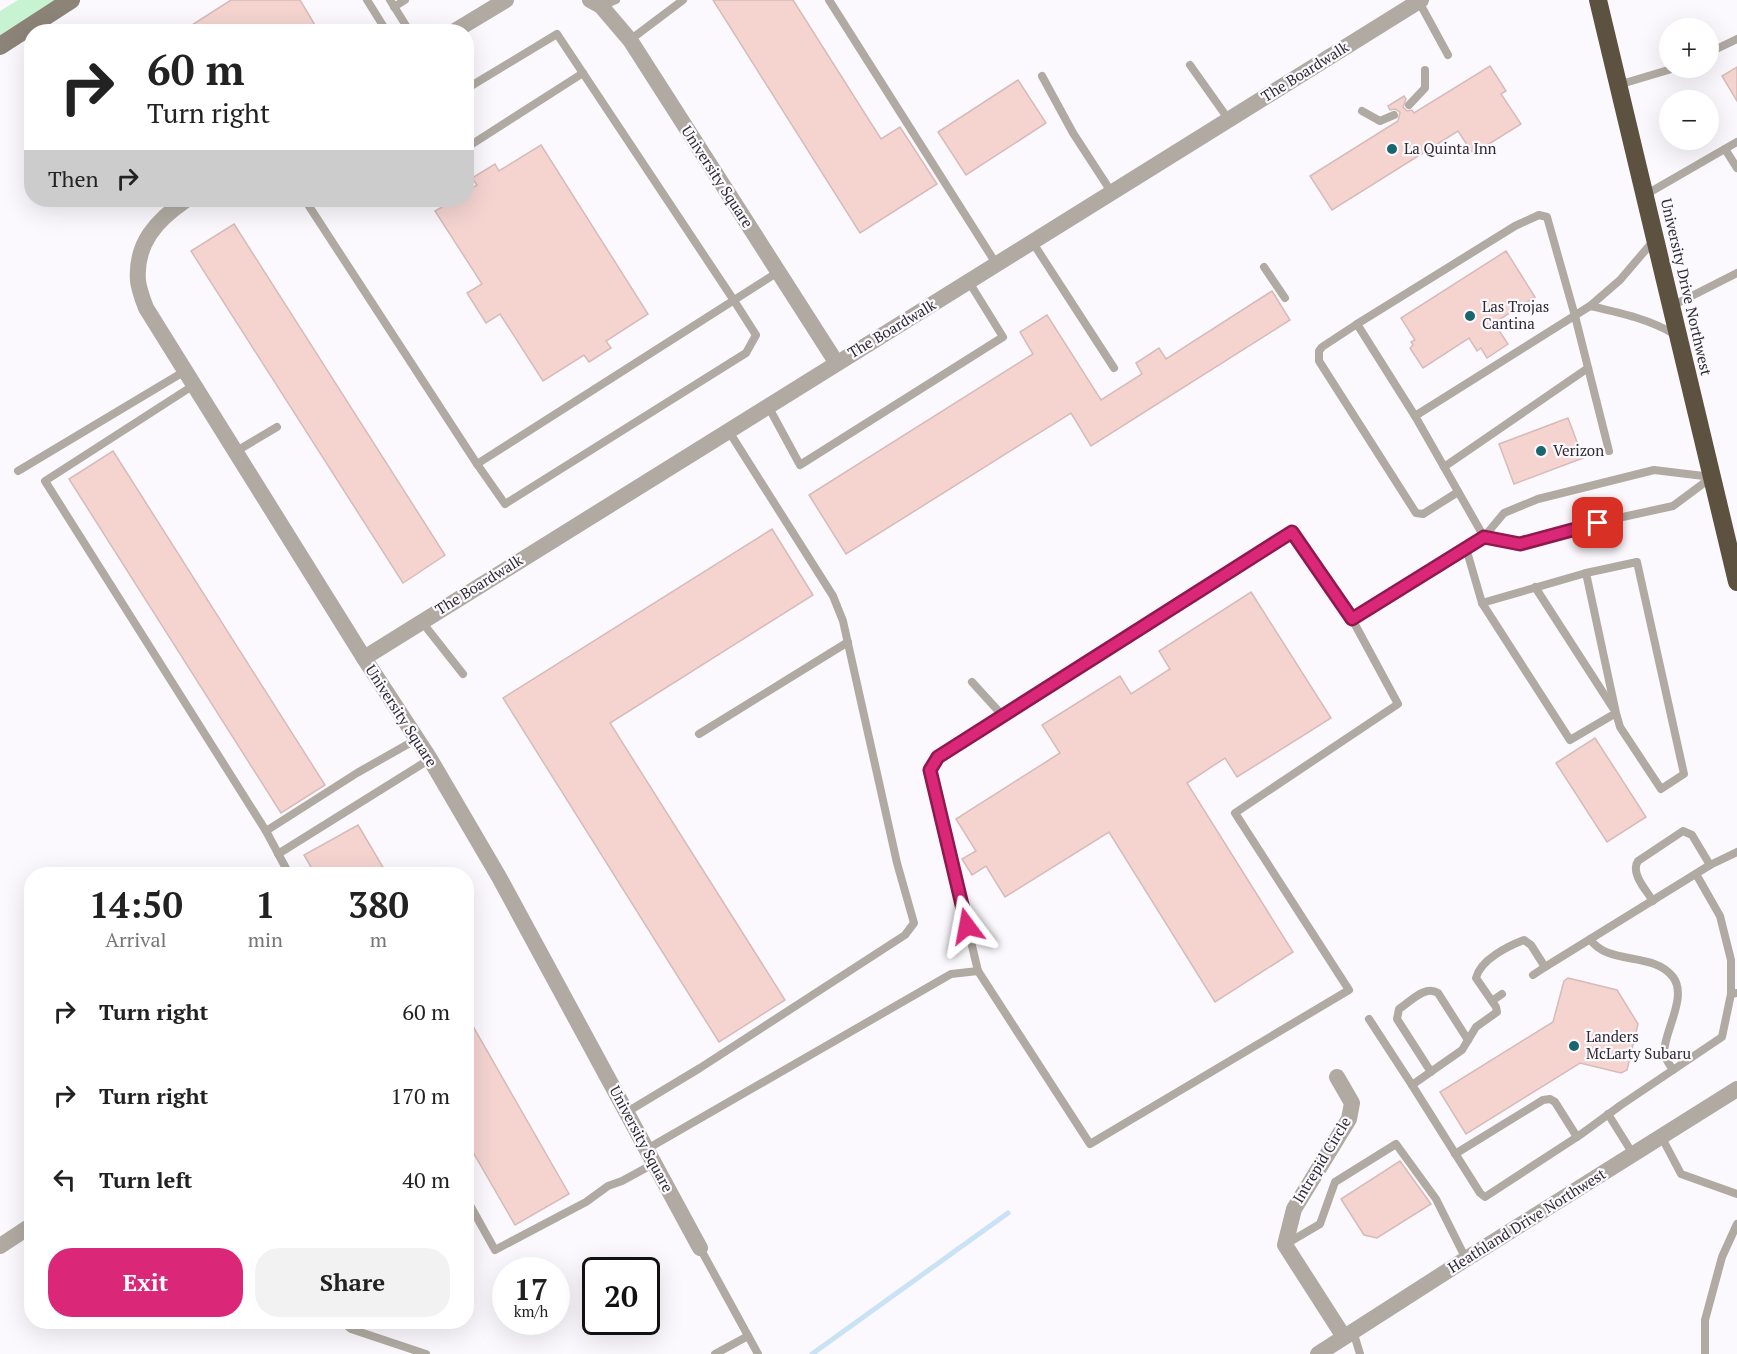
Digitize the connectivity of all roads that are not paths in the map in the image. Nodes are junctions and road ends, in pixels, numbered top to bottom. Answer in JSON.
{"nodes":[{"id":1,"x":71,"y":0,"type":"edge"},
{"id":2,"x":367,"y":0,"type":"edge"},
{"id":3,"x":405,"y":0,"type":"edge"},
{"id":4,"x":506,"y":0,"type":"edge"},
{"id":5,"x":683,"y":0,"type":"edge"},
{"id":6,"x":828,"y":0,"type":"edge"},
{"id":7,"x":1419,"y":0,"type":"edge"},
{"id":8,"x":1598,"y":0,"type":"edge"},
{"id":9,"x":603,"y":2,"type":"edge"},
{"id":10,"x":392,"y":3,"type":"edge"},
{"id":11,"x":34,"y":24,"type":"edge"},
{"id":12,"x":382,"y":24,"type":"edge"},
{"id":13,"x":405,"y":24,"type":"edge"},
{"id":14,"x":466,"y":24,"type":"edge"},
{"id":15,"x":24,"y":30,"type":"edge"},
{"id":16,"x":1737,"y":39,"type":"edge"},
{"id":17,"x":630,"y":40,"type":"junction"},
{"id":18,"x":0,"y":46,"type":"edge"},
{"id":19,"x":1719,"y":48,"type":"edge"},
{"id":20,"x":1448,"y":55,"type":"dead end"},
{"id":21,"x":1190,"y":65,"type":"dead end"},
{"id":22,"x":1425,"y":70,"type":"dead end"},
{"id":23,"x":583,"y":73,"type":"junction"},
{"id":24,"x":1659,"y":73,"type":"edge"},
{"id":25,"x":1042,"y":76,"type":"dead end"},
{"id":26,"x":474,"y":84,"type":"edge"},
{"id":27,"x":1618,"y":85,"type":"junction"},
{"id":28,"x":1409,"y":105,"type":"dead end"},
{"id":29,"x":1362,"y":111,"type":"dead end"},
{"id":30,"x":1394,"y":115,"type":"dead end"},
{"id":31,"x":1229,"y":120,"type":"junction"},
{"id":32,"x":474,"y":140,"type":"edge"},
{"id":33,"x":1737,"y":142,"type":"edge"},
{"id":34,"x":1725,"y":148,"type":"junction"},
{"id":35,"x":1737,"y":168,"type":"edge"},
{"id":36,"x":1112,"y":193,"type":"junction"},
{"id":37,"x":1645,"y":195,"type":"junction"},
{"id":38,"x":176,"y":207,"type":"edge"},
{"id":39,"x":309,"y":207,"type":"edge"},
{"id":40,"x":1656,"y":239,"type":"junction"},
{"id":41,"x":1033,"y":243,"type":"junction"},
{"id":42,"x":997,"y":265,"type":"junction"},
{"id":43,"x":1264,"y":267,"type":"dead end"},
{"id":44,"x":778,"y":272,"type":"junction"},
{"id":45,"x":1737,"y":273,"type":"edge"},
{"id":46,"x":969,"y":282,"type":"junction"},
{"id":47,"x":1285,"y":298,"type":"dead end"},
{"id":48,"x":734,"y":299,"type":"junction"},
{"id":49,"x":1590,"y":306,"type":"junction"},
{"id":50,"x":1672,"y":306,"type":"junction"},
{"id":51,"x":1575,"y":316,"type":"junction"},
{"id":52,"x":1357,"y":324,"type":"junction"},
{"id":53,"x":1679,"y":338,"type":"junction"},
{"id":54,"x":836,"y":362,"type":"junction"},
{"id":55,"x":1114,"y":368,"type":"dead end"},
{"id":56,"x":1588,"y":368,"type":"junction"},
{"id":57,"x":185,"y":371,"type":"junction"},
{"id":58,"x":194,"y":385,"type":"junction"},
{"id":59,"x":767,"y":405,"type":"junction"},
{"id":60,"x":1415,"y":416,"type":"junction"},
{"id":61,"x":276,"y":427,"type":"dead end"},
{"id":62,"x":728,"y":430,"type":"junction"},
{"id":63,"x":1609,"y":451,"type":"dead end"},
{"id":64,"x":235,"y":452,"type":"junction"},
{"id":65,"x":477,"y":464,"type":"junction"},
{"id":66,"x":1444,"y":467,"type":"junction"},
{"id":67,"x":18,"y":471,"type":"dead end"},
{"id":68,"x":1712,"y":477,"type":"junction"},
{"id":69,"x":1458,"y":492,"type":"junction"},
{"id":70,"x":1484,"y":537,"type":"junction"},
{"id":71,"x":1466,"y":548,"type":"junction"},
{"id":72,"x":1586,"y":573,"type":"junction"},
{"id":73,"x":1737,"y":582,"type":"edge"},
{"id":74,"x":1535,"y":587,"type":"junction"},
{"id":75,"x":1482,"y":603,"type":"junction"},
{"id":76,"x":1352,"y":619,"type":"junction"},
{"id":77,"x":422,"y":622,"type":"junction"},
{"id":78,"x":848,"y":642,"type":"junction"},
{"id":79,"x":364,"y":658,"type":"junction"},
{"id":80,"x":463,"y":674,"type":"dead end"},
{"id":81,"x":972,"y":682,"type":"dead end"},
{"id":82,"x":1616,"y":712,"type":"junction"},
{"id":83,"x":1003,"y":716,"type":"junction"},
{"id":84,"x":699,"y":734,"type":"dead end"},
{"id":85,"x":417,"y":739,"type":"junction"},
{"id":86,"x":430,"y":759,"type":"junction"},
{"id":87,"x":266,"y":831,"type":"junction"},
{"id":88,"x":1737,"y":852,"type":"edge"},
{"id":89,"x":278,"y":854,"type":"junction"},
{"id":90,"x":1710,"y":866,"type":"junction"},
{"id":91,"x":285,"y":867,"type":"edge"},
{"id":92,"x":1696,"y":874,"type":"junction"},
{"id":93,"x":1653,"y":901,"type":"junction"},
{"id":94,"x":1590,"y":939,"type":"junction"},
{"id":95,"x":1545,"y":967,"type":"junction"},
{"id":96,"x":978,"y":971,"type":"junction"},
{"id":97,"x":1533,"y":975,"type":"dead end"},
{"id":98,"x":1734,"y":993,"type":"edge"},
{"id":99,"x":1502,"y":994,"type":"dead end"},
{"id":100,"x":1492,"y":1001,"type":"junction"},
{"id":101,"x":1369,"y":1019,"type":"dead end"},
{"id":102,"x":1468,"y":1040,"type":"junction"},
{"id":103,"x":1673,"y":1070,"type":"junction"},
{"id":104,"x":1431,"y":1072,"type":"junction"},
{"id":105,"x":1336,"y":1077,"type":"dead end"},
{"id":106,"x":1412,"y":1085,"type":"junction"},
{"id":107,"x":1737,"y":1089,"type":"edge"},
{"id":108,"x":627,"y":1112,"type":"junction"},
{"id":109,"x":1608,"y":1114,"type":"junction"},
{"id":110,"x":1661,"y":1136,"type":"junction"},
{"id":111,"x":1577,"y":1137,"type":"junction"},
{"id":112,"x":1633,"y":1154,"type":"junction"},
{"id":113,"x":1455,"y":1155,"type":"junction"},
{"id":114,"x":651,"y":1156,"type":"junction"},
{"id":115,"x":1737,"y":1194,"type":"edge"},
{"id":116,"x":474,"y":1212,"type":"edge"},
{"id":117,"x":1737,"y":1224,"type":"edge"},
{"id":118,"x":24,"y":1230,"type":"edge"},
{"id":119,"x":1285,"y":1245,"type":"junction"},
{"id":120,"x":0,"y":1246,"type":"edge"},
{"id":121,"x":700,"y":1248,"type":"joint"},
{"id":122,"x":1466,"y":1259,"type":"junction"},
{"id":123,"x":351,"y":1329,"type":"edge"},
{"id":124,"x":1349,"y":1334,"type":"junction"},
{"id":125,"x":748,"y":1336,"type":"junction"},
{"id":126,"x":426,"y":1354,"type":"edge"},
{"id":127,"x":715,"y":1354,"type":"edge"},
{"id":128,"x":758,"y":1354,"type":"edge"},
{"id":129,"x":1318,"y":1354,"type":"edge"},
{"id":130,"x":1360,"y":1354,"type":"edge"},
{"id":131,"x":1705,"y":1354,"type":"edge"}],
"edges":[{"from":1,"to":11,"type":"street"},
{"from":2,"to":12,"type":"lane"},
{"from":3,"to":10,"type":"lane"},
{"from":4,"to":14,"type":"street"},
{"from":5,"to":17,"type":"lane"},
{"from":6,"to":42,"type":"lane"},
{"from":7,"to":20,"type":"lane"},
{"from":7,"to":31,"type":"street","name":"The Boardwalk"},
{"from":8,"to":27,"type":"highway","name":"University Drive Northwest"},
{"from":9,"to":17,"type":"street","name":"University Square"},
{"from":10,"to":13,"type":"lane"},
{"from":15,"to":18,"type":"street"},
{"from":16,"to":19,"type":"lane"},
{"from":17,"to":44,"type":"street","name":"University Square"},
{"from":21,"to":31,"type":"lane"},
{"from":22,"to":28,"type":"lane"},
{"from":23,"to":26,"type":"lane"},
{"from":23,"to":32,"type":"lane"},
{"from":23,"to":48,"type":"lane"},
{"from":24,"to":27,"type":"lane"},
{"from":25,"to":36,"type":"lane"},
{"from":27,"to":37,"type":"highway","name":"University Drive Northwest"},
{"from":29,"to":30,"type":"lane"},
{"from":31,"to":36,"type":"street","name":"The Boardwalk"},
{"from":33,"to":34,"type":"lane"},
{"from":34,"to":35,"type":"lane"},
{"from":34,"to":37,"type":"lane"},
{"from":36,"to":41,"type":"street","name":"The Boardwalk"},
{"from":37,"to":40,"type":"highway","name":"University Drive Northwest"},
{"from":38,"to":57,"type":"street","name":"University Square"},
{"from":39,"to":65,"type":"lane"},
{"from":40,"to":49,"type":"lane"},
{"from":40,"to":50,"type":"highway","name":"University Drive Northwest"},
{"from":41,"to":42,"type":"street","name":"The Boardwalk"},
{"from":41,"to":55,"type":"lane"},
{"from":42,"to":46,"type":"street","name":"The Boardwalk"},
{"from":43,"to":47,"type":"lane"},
{"from":44,"to":48,"type":"lane"},
{"from":44,"to":54,"type":"street","name":"University Square"},
{"from":45,"to":50,"type":"lane"},
{"from":46,"to":54,"type":"street","name":"The Boardwalk"},
{"from":46,"to":59,"type":"lane"},
{"from":48,"to":65,"type":"lane"},
{"from":48,"to":65,"type":"lane"},
{"from":49,"to":51,"type":"lane"},
{"from":49,"to":53,"type":"lane"},
{"from":50,"to":53,"type":"highway","name":"University Drive Northwest"},
{"from":51,"to":52,"type":"lane"},
{"from":51,"to":56,"type":"lane"},
{"from":51,"to":60,"type":"lane"},
{"from":52,"to":60,"type":"lane"},
{"from":52,"to":69,"type":"lane"},
{"from":53,"to":68,"type":"highway","name":"University Drive Northwest"},
{"from":54,"to":59,"type":"street","name":"The Boardwalk"},
{"from":56,"to":63,"type":"lane"},
{"from":56,"to":66,"type":"lane"},
{"from":57,"to":58,"type":"street","name":"University Square"},
{"from":57,"to":67,"type":"lane"},
{"from":58,"to":64,"type":"street","name":"University Square"},
{"from":58,"to":87,"type":"lane"},
{"from":59,"to":62,"type":"street","name":"The Boardwalk"},
{"from":60,"to":66,"type":"lane"},
{"from":61,"to":64,"type":"lane"},
{"from":62,"to":77,"type":"street","name":"The Boardwalk"},
{"from":62,"to":78,"type":"lane"},
{"from":64,"to":79,"type":"street","name":"University Square"},
{"from":66,"to":69,"type":"lane"},
{"from":68,"to":70,"type":"lane"},
{"from":68,"to":70,"type":"lane"},
{"from":68,"to":73,"type":"highway","name":"University Drive Northwest"},
{"from":69,"to":70,"type":"lane"},
{"from":70,"to":71,"type":"lane"},
{"from":71,"to":75,"type":"lane"},
{"from":71,"to":76,"type":"lane"},
{"from":72,"to":74,"type":"lane"},
{"from":72,"to":82,"type":"lane"},
{"from":72,"to":82,"type":"lane"},
{"from":74,"to":75,"type":"lane"},
{"from":74,"to":82,"type":"lane"},
{"from":75,"to":82,"type":"lane"},
{"from":76,"to":83,"type":"lane"},
{"from":76,"to":96,"type":"lane"},
{"from":77,"to":79,"type":"street","name":"The Boardwalk"},
{"from":77,"to":80,"type":"lane"},
{"from":78,"to":84,"type":"lane"},
{"from":78,"to":108,"type":"lane"},
{"from":79,"to":85,"type":"street","name":"University Square"},
{"from":81,"to":83,"type":"lane"},
{"from":83,"to":96,"type":"lane"},
{"from":85,"to":86,"type":"street","name":"University Square"},
{"from":85,"to":87,"type":"lane"},
{"from":86,"to":89,"type":"lane"},
{"from":86,"to":108,"type":"street","name":"University Square"},
{"from":87,"to":89,"type":"lane"},
{"from":88,"to":90,"type":"lane"},
{"from":89,"to":91,"type":"lane"},
{"from":90,"to":92,"type":"lane"},
{"from":90,"to":93,"type":"lane"},
{"from":92,"to":93,"type":"lane"},
{"from":92,"to":98,"type":"lane"},
{"from":93,"to":94,"type":"lane"},
{"from":94,"to":95,"type":"lane"},
{"from":94,"to":103,"type":"lane"},
{"from":95,"to":97,"type":"lane"},
{"from":95,"to":100,"type":"lane"},
{"from":96,"to":114,"type":"lane"},
{"from":98,"to":103,"type":"lane"},
{"from":99,"to":100,"type":"lane"},
{"from":100,"to":102,"type":"lane"},
{"from":101,"to":106,"type":"lane"},
{"from":102,"to":104,"type":"lane"},
{"from":102,"to":104,"type":"lane"},
{"from":103,"to":109,"type":"lane"},
{"from":104,"to":106,"type":"lane"},
{"from":105,"to":119,"type":"street","name":"Intrepid Circle"},
{"from":106,"to":113,"type":"lane"},
{"from":107,"to":110,"type":"street","name":"Heathland Drive Northwest"},
{"from":108,"to":114,"type":"street","name":"University Square"},
{"from":109,"to":111,"type":"lane"},
{"from":109,"to":112,"type":"lane"},
{"from":110,"to":112,"type":"street","name":"Heathland Drive Northwest"},
{"from":110,"to":115,"type":"lane"},
{"from":111,"to":113,"type":"lane"},
{"from":111,"to":113,"type":"lane"},
{"from":112,"to":122,"type":"street","name":"Heathland Drive Northwest"},
{"from":114,"to":116,"type":"lane"},
{"from":114,"to":121,"type":"street","name":"University Square"},
{"from":117,"to":131,"type":"lane"},
{"from":118,"to":120,"type":"street"},
{"from":119,"to":122,"type":"lane"},
{"from":119,"to":124,"type":"street"},
{"from":121,"to":125,"type":"lane"},
{"from":122,"to":124,"type":"street","name":"Heathland Drive Northwest"},
{"from":123,"to":126,"type":"lane"},
{"from":124,"to":129,"type":"street","name":"Heathland Drive Northwest"},
{"from":124,"to":130,"type":"lane"},
{"from":125,"to":127,"type":"lane"},
{"from":125,"to":128,"type":"lane"}]}
